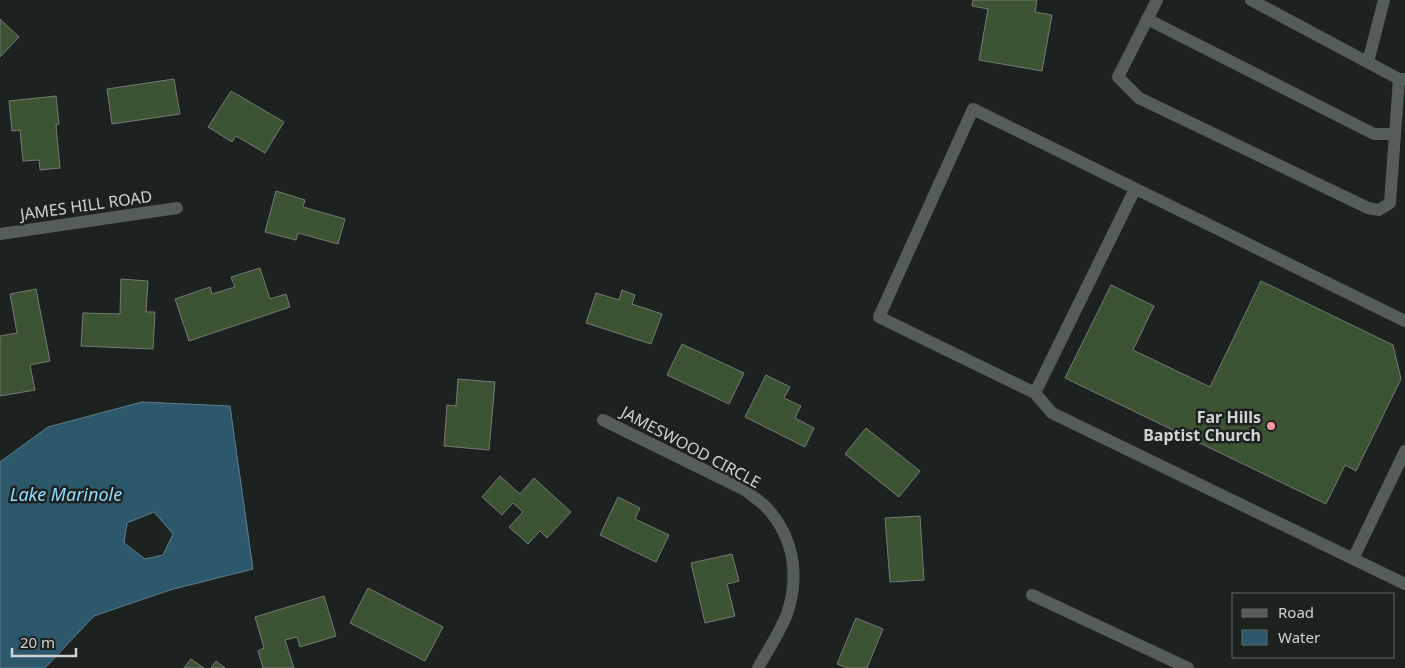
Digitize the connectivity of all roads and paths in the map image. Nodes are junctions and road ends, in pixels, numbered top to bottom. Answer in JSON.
{"nodes":[{"id":1,"x":1157,"y":0,"type":"edge"},
{"id":2,"x":1251,"y":0,"type":"edge"},
{"id":3,"x":1384,"y":0,"type":"edge"},
{"id":4,"x":1147,"y":19,"type":"junction"},
{"id":5,"x":1368,"y":62,"type":"junction"},
{"id":6,"x":1402,"y":79,"type":"edge"},
{"id":7,"x":1395,"y":134,"type":"junction"},
{"id":8,"x":1135,"y":189,"type":"junction"},
{"id":9,"x":177,"y":208,"type":"dead end"},
{"id":10,"x":0,"y":234,"type":"edge"},
{"id":11,"x":1405,"y":322,"type":"edge"},
{"id":12,"x":1035,"y":393,"type":"junction"},
{"id":13,"x":603,"y":420,"type":"dead end"},
{"id":14,"x":1405,"y":451,"type":"edge"},
{"id":15,"x":1353,"y":559,"type":"junction"},
{"id":16,"x":1405,"y":584,"type":"edge"},
{"id":17,"x":1032,"y":595,"type":"dead end"},
{"id":18,"x":758,"y":668,"type":"edge"},
{"id":19,"x":1188,"y":668,"type":"edge"}],
"edges":[{"from":1,"to":4,"type":"street"},
{"from":2,"to":5,"type":"street"},
{"from":3,"to":5,"type":"street"},
{"from":4,"to":7,"type":"street"},
{"from":4,"to":7,"type":"street"},
{"from":5,"to":6,"type":"street"},
{"from":6,"to":7,"type":"street"},
{"from":8,"to":11,"type":"street"},
{"from":8,"to":12,"type":"street"},
{"from":8,"to":12,"type":"street"},
{"from":9,"to":10,"type":"street","name":"JAMES HILL ROAD"},
{"from":12,"to":15,"type":"street"},
{"from":13,"to":18,"type":"street","name":"JAMESWOOD CIRCLE"},
{"from":14,"to":15,"type":"street"},
{"from":15,"to":16,"type":"street"},
{"from":17,"to":19,"type":"street"}]}
